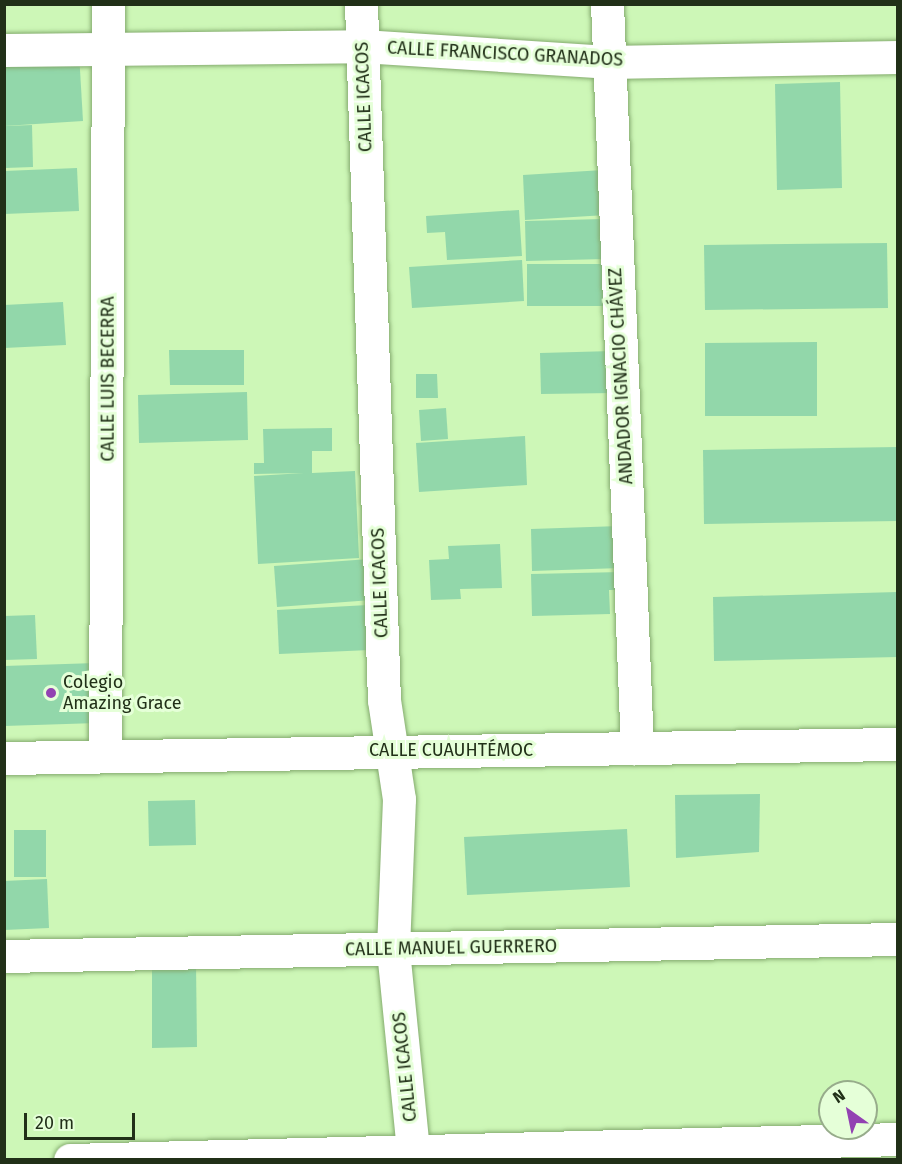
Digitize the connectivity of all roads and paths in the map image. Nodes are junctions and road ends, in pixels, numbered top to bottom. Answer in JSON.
{"nodes":[{"id":1,"x":108,"y":4,"type":"edge"},
{"id":2,"x":361,"y":4,"type":"edge"},
{"id":3,"x":607,"y":4,"type":"edge"},
{"id":4,"x":362,"y":46,"type":"junction"},
{"id":5,"x":110,"y":48,"type":"junction"},
{"id":6,"x":4,"y":50,"type":"edge"},
{"id":7,"x":897,"y":57,"type":"edge"},
{"id":8,"x":607,"y":62,"type":"junction"},
{"id":9,"x":897,"y":744,"type":"edge"},
{"id":10,"x":637,"y":748,"type":"junction"},
{"id":11,"x":392,"y":750,"type":"junction"},
{"id":12,"x":105,"y":754,"type":"junction"},
{"id":13,"x":4,"y":758,"type":"edge"},
{"id":14,"x":897,"y":939,"type":"edge"},
{"id":15,"x":393,"y":950,"type":"junction"},
{"id":16,"x":4,"y":956,"type":"edge"},
{"id":17,"x":897,"y":1139,"type":"edge"},
{"id":18,"x":414,"y":1155,"type":"edge"},
{"id":19,"x":260,"y":1158,"type":"edge"},
{"id":20,"x":70,"y":1160,"type":"edge"}],
"edges":[{"from":1,"to":5,"type":"street","name":"CALLE LUIS BECERRA"},
{"from":2,"to":4,"type":"street","name":"CALLE ICACOS"},
{"from":3,"to":8,"type":"street","name":"ANDADOR IGNACIO CHÁVEZ"},
{"from":4,"to":5,"type":"street","name":"CALLE FRANCISCO GRANADOS"},
{"from":4,"to":8,"type":"street","name":"CALLE FRANCISCO GRANADOS"},
{"from":4,"to":11,"type":"street","name":"CALLE ICACOS"},
{"from":5,"to":6,"type":"street","name":"CALLE FRANCISCO GRANADOS"},
{"from":5,"to":12,"type":"street","name":"CALLE LUIS BECERRA"},
{"from":7,"to":8,"type":"street","name":"CALLE FRANCISCO GRANADOS"},
{"from":8,"to":10,"type":"street","name":"ANDADOR IGNACIO CHÁVEZ"},
{"from":9,"to":10,"type":"street","name":"CALLE CUAUHTÉMOC"},
{"from":10,"to":11,"type":"street","name":"CALLE CUAUHTÉMOC"},
{"from":11,"to":12,"type":"street","name":"CALLE CUAUHTÉMOC"},
{"from":11,"to":15,"type":"street","name":"CALLE ICACOS"},
{"from":12,"to":13,"type":"street","name":"CALLE CUAUHTÉMOC"},
{"from":14,"to":15,"type":"street","name":"CALLE MANUEL GUERRERO"},
{"from":15,"to":16,"type":"street","name":"CALLE MANUEL GUERRERO"},
{"from":15,"to":18,"type":"street","name":"CALLE ICACOS"},
{"from":17,"to":18,"type":"street"},
{"from":18,"to":19,"type":"street"},
{"from":19,"to":20,"type":"street"}]}
